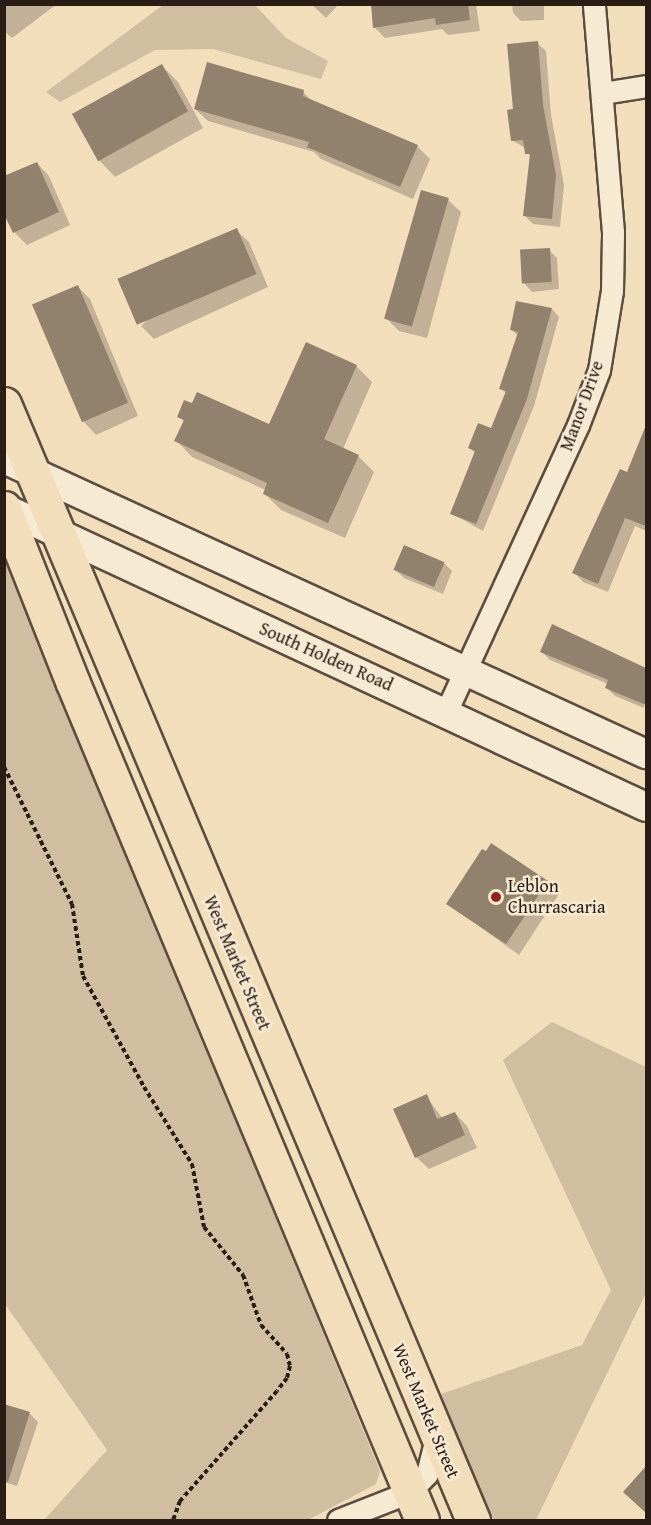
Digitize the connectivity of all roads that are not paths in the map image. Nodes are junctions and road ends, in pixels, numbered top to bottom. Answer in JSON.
{"nodes":[{"id":1,"x":594,"y":4,"type":"edge"},
{"id":2,"x":646,"y":86,"type":"edge"},
{"id":3,"x":603,"y":93,"type":"junction"},
{"id":4,"x":4,"y":404,"type":"edge"},
{"id":5,"x":4,"y":459,"type":"edge"},
{"id":6,"x":33,"y":474,"type":"junction"},
{"id":7,"x":4,"y":508,"type":"edge"},
{"id":8,"x":57,"y":534,"type":"junction"},
{"id":9,"x":465,"y":672,"type":"junction"},
{"id":10,"x":446,"y":712,"type":"junction"},
{"id":11,"x":646,"y":754,"type":"edge"},
{"id":12,"x":646,"y":807,"type":"edge"},
{"id":13,"x":436,"y":1436,"type":"junction"},
{"id":14,"x":415,"y":1506,"type":"edge"},
{"id":15,"x":338,"y":1521,"type":"edge"},
{"id":16,"x":473,"y":1521,"type":"edge"}],
"edges":[{"from":1,"to":3,"type":"street","name":"Manor Drive"},
{"from":2,"to":3,"type":"street"},
{"from":3,"to":9,"type":"street","name":"Manor Drive"},
{"from":4,"to":6,"type":"main road","name":"West Market Street"},
{"from":5,"to":6,"type":"main road"},
{"from":6,"to":8,"type":"main road","name":"West Market Street"},
{"from":6,"to":9,"type":"main road"},
{"from":7,"to":8,"type":"main road","name":"South Holden Road"},
{"from":7,"to":14,"type":"main road"},
{"from":8,"to":10,"type":"main road","name":"South Holden Road"},
{"from":8,"to":13,"type":"main road","name":"West Market Street"},
{"from":9,"to":10,"type":"street","name":"Manor Drive"},
{"from":9,"to":11,"type":"main road"},
{"from":10,"to":12,"type":"main road","name":"South Holden Road"},
{"from":13,"to":14,"type":"street"},
{"from":13,"to":16,"type":"main road","name":"West Market Street"},
{"from":14,"to":15,"type":"street"}]}
